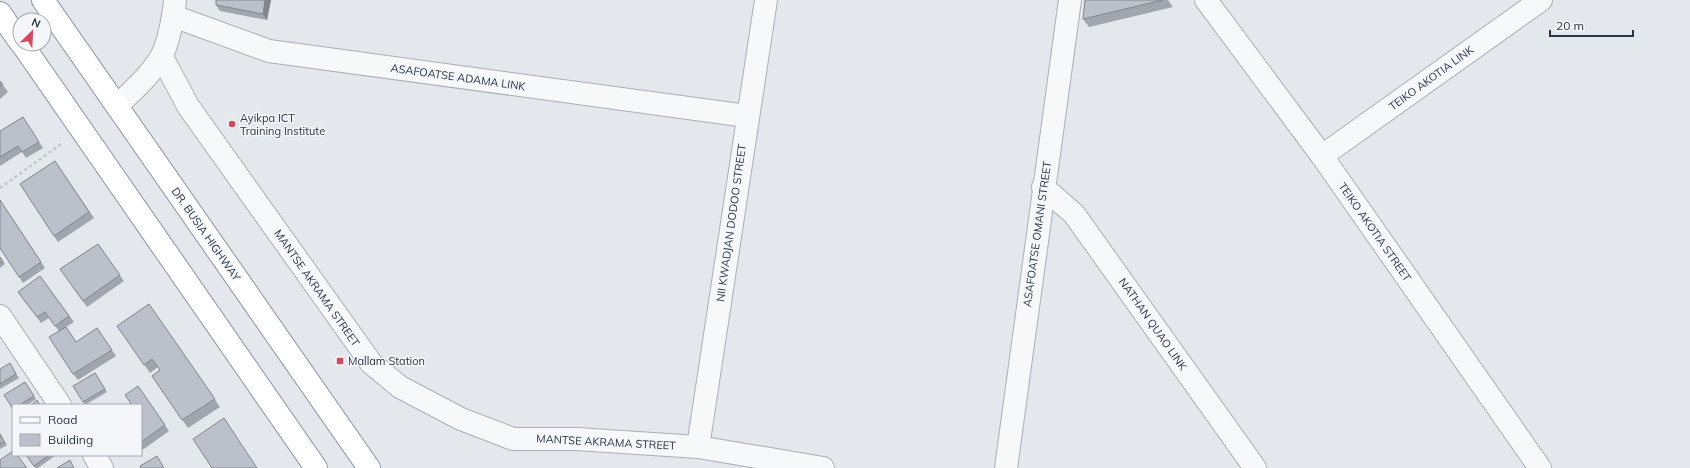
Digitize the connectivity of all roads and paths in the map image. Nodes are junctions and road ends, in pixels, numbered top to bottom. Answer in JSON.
{"nodes":[{"id":1,"x":43,"y":0,"type":"edge"},
{"id":2,"x":766,"y":0,"type":"edge"},
{"id":3,"x":1070,"y":0,"type":"edge"},
{"id":4,"x":1206,"y":0,"type":"edge"},
{"id":5,"x":1541,"y":0,"type":"edge"},
{"id":6,"x":174,"y":8,"type":"edge"},
{"id":7,"x":0,"y":13,"type":"edge"},
{"id":8,"x":12,"y":30,"type":"edge"},
{"id":9,"x":27,"y":52,"type":"edge"},
{"id":10,"x":162,"y":56,"type":"junction"},
{"id":11,"x":117,"y":106,"type":"junction"},
{"id":12,"x":747,"y":116,"type":"junction"},
{"id":13,"x":65,"y":141,"type":"dead end"},
{"id":14,"x":1322,"y":156,"type":"junction"},
{"id":15,"x":1043,"y":187,"type":"junction"},
{"id":16,"x":0,"y":188,"type":"edge"},
{"id":17,"x":0,"y":316,"type":"edge"},
{"id":18,"x":59,"y":404,"type":"edge"},
{"id":19,"x":698,"y":447,"type":"junction"},
{"id":20,"x":95,"y":456,"type":"edge"},
{"id":21,"x":102,"y":468,"type":"edge"},
{"id":22,"x":316,"y":468,"type":"edge"},
{"id":23,"x":369,"y":468,"type":"edge"},
{"id":24,"x":823,"y":468,"type":"edge"},
{"id":25,"x":1006,"y":468,"type":"edge"},
{"id":26,"x":1255,"y":468,"type":"edge"},
{"id":27,"x":1540,"y":468,"type":"edge"}],
"edges":[{"from":1,"to":11,"type":"highway","name":"DR. BUSIA HIGHWAY"},
{"from":2,"to":12,"type":"street","name":"NII KWADJAN DODOO STREET"},
{"from":3,"to":15,"type":"street","name":"ASAFOATSE OMANI STREET"},
{"from":4,"to":14,"type":"street","name":"TEIKO AKOTIA STREET"},
{"from":5,"to":14,"type":"street","name":"TEIKO AKOTIA LINK"},
{"from":6,"to":10,"type":"street"},
{"from":6,"to":12,"type":"street","name":"ASAFOATSE ADAMA LINK"},
{"from":7,"to":8,"type":"highway"},
{"from":9,"to":22,"type":"highway"},
{"from":10,"to":11,"type":"street"},
{"from":10,"to":19,"type":"street","name":"MANTSE AKRAMA STREET"},
{"from":11,"to":23,"type":"highway","name":"DR. BUSIA HIGHWAY"},
{"from":12,"to":19,"type":"street","name":"NII KWADJAN DODOO STREET"},
{"from":13,"to":16,"type":"path"},
{"from":14,"to":27,"type":"street","name":"TEIKO AKOTIA STREET"},
{"from":15,"to":25,"type":"street","name":"ASAFOATSE OMANI STREET"},
{"from":15,"to":26,"type":"street","name":"NATHAN QUAO LINK"},
{"from":17,"to":18,"type":"street"},
{"from":19,"to":24,"type":"street","name":"MANTSE AKRAMA STREET"},
{"from":20,"to":21,"type":"street"}]}
